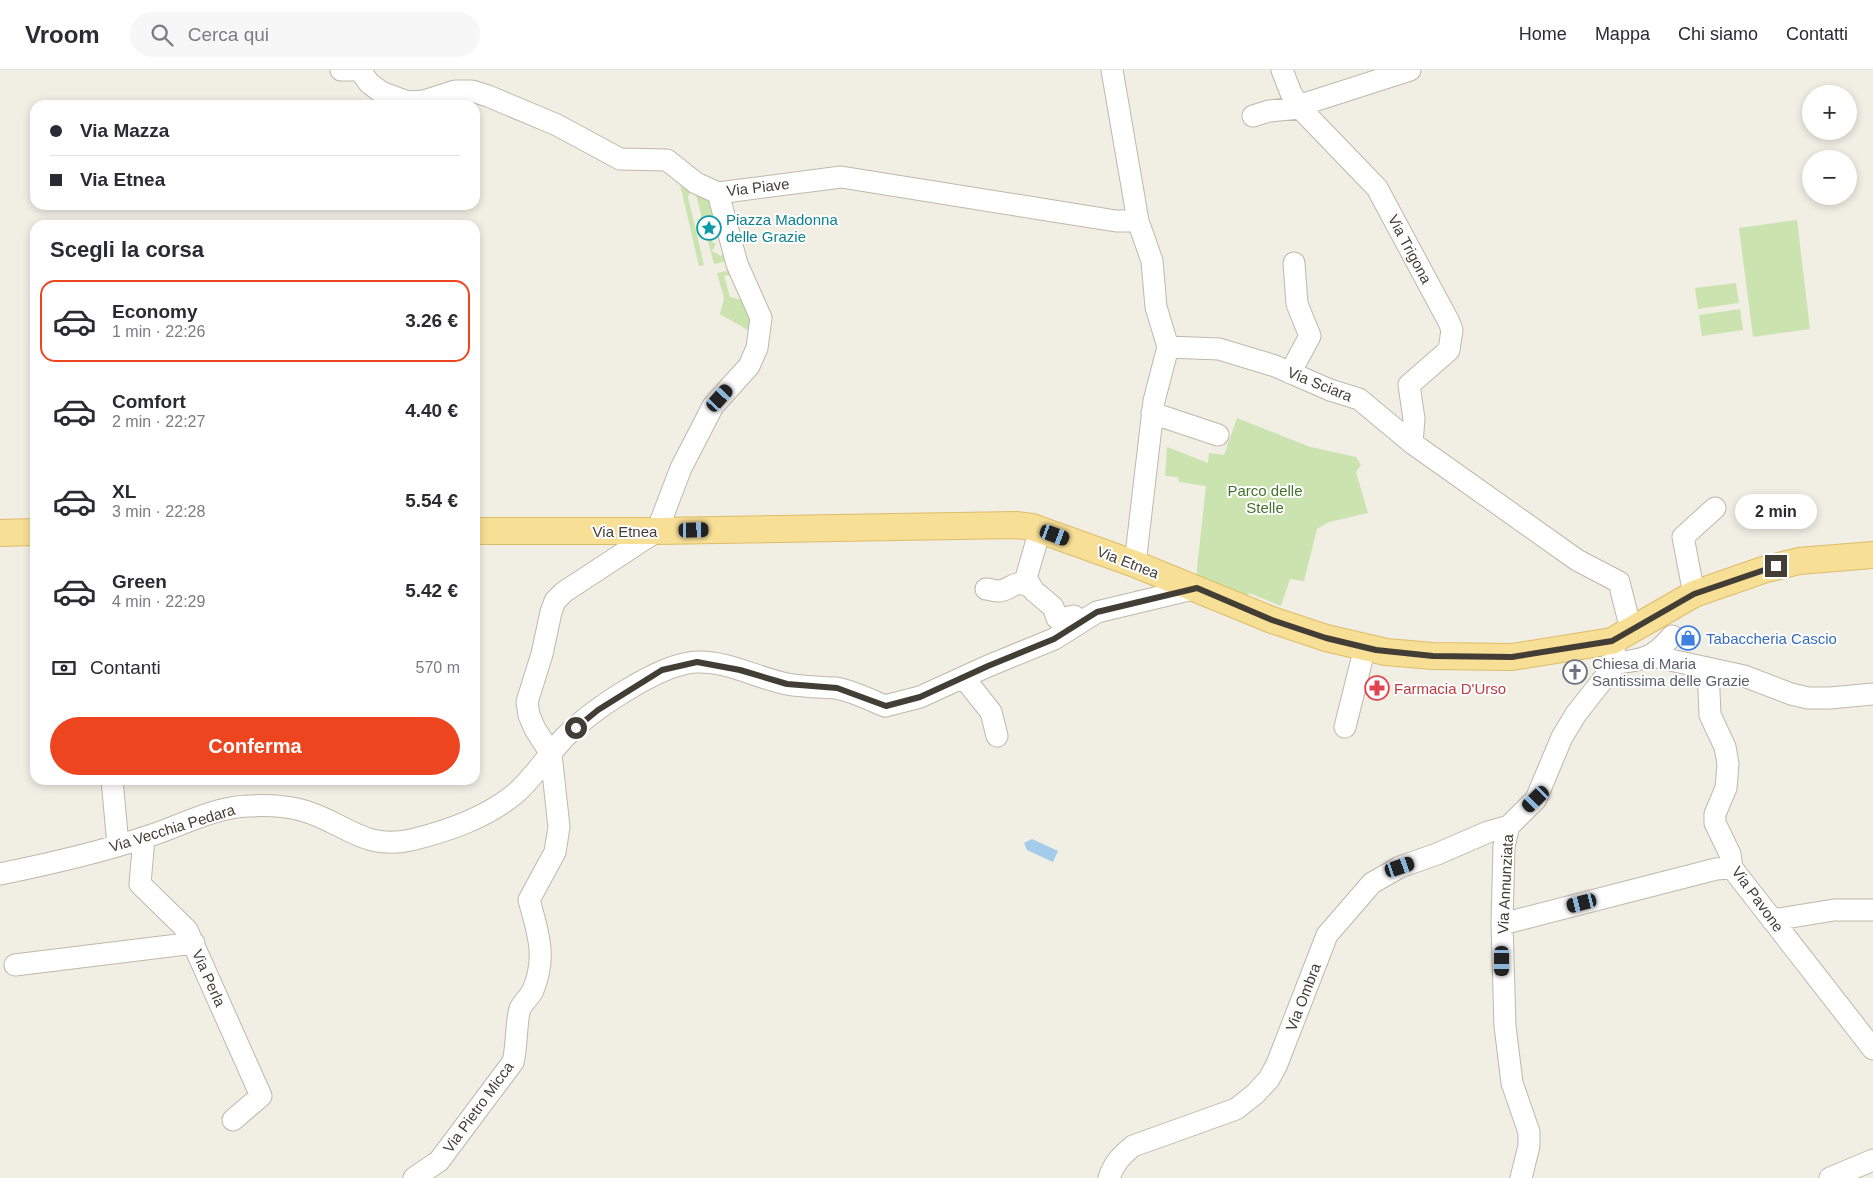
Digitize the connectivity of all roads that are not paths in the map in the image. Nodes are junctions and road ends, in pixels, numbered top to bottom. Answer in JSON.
{"nodes":[{"id":1,"x":341,"y":70,"type":"edge"},
{"id":2,"x":360,"y":70,"type":"edge"},
{"id":3,"x":1112,"y":70,"type":"edge"},
{"id":4,"x":1282,"y":70,"type":"edge"},
{"id":5,"x":1410,"y":70,"type":"edge"},
{"id":6,"x":403,"y":100,"type":"edge"},
{"id":7,"x":427,"y":100,"type":"edge"},
{"id":8,"x":1299,"y":107,"type":"junction"},
{"id":9,"x":1253,"y":116,"type":"dead end"},
{"id":10,"x":718,"y":192,"type":"junction"},
{"id":11,"x":1138,"y":221,"type":"junction"},
{"id":12,"x":1294,"y":263,"type":"dead end"},
{"id":13,"x":1168,"y":347,"type":"junction"},
{"id":14,"x":1290,"y":373,"type":"junction"},
{"id":15,"x":1152,"y":413,"type":"junction"},
{"id":16,"x":1218,"y":435,"type":"dead end"},
{"id":17,"x":1412,"y":443,"type":"junction"},
{"id":18,"x":1714,"y":508,"type":"dead end"},
{"id":19,"x":1040,"y":530,"type":"junction"},
{"id":20,"x":480,"y":531,"type":"edge"},
{"id":21,"x":657,"y":531,"type":"junction"},
{"id":22,"x":0,"y":532,"type":"edge"},
{"id":23,"x":30,"y":532,"type":"edge"},
{"id":24,"x":1873,"y":556,"type":"edge"},
{"id":25,"x":1135,"y":564,"type":"junction"},
{"id":26,"x":1029,"y":586,"type":"junction"},
{"id":27,"x":1197,"y":588,"type":"junction"},
{"id":28,"x":986,"y":589,"type":"dead end"},
{"id":29,"x":1694,"y":594,"type":"junction"},
{"id":30,"x":1667,"y":609,"type":"junction"},
{"id":31,"x":1081,"y":622,"type":"junction"},
{"id":32,"x":1672,"y":636,"type":"junction"},
{"id":33,"x":1365,"y":647,"type":"junction"},
{"id":34,"x":1616,"y":652,"type":"junction"},
{"id":35,"x":1652,"y":656,"type":"junction"},
{"id":36,"x":1680,"y":663,"type":"junction"},
{"id":37,"x":1708,"y":668,"type":"junction"},
{"id":38,"x":964,"y":678,"type":"junction"},
{"id":39,"x":1873,"y":694,"type":"edge"},
{"id":40,"x":1345,"y":727,"type":"dead end"},
{"id":41,"x":997,"y":736,"type":"dead end"},
{"id":42,"x":551,"y":754,"type":"junction"},
{"id":43,"x":112,"y":785,"type":"edge"},
{"id":44,"x":1508,"y":826,"type":"junction"},
{"id":45,"x":144,"y":838,"type":"junction"},
{"id":46,"x":118,"y":845,"type":"junction"},
{"id":47,"x":1732,"y":868,"type":"junction"},
{"id":48,"x":0,"y":874,"type":"edge"},
{"id":49,"x":1873,"y":910,"type":"edge"},
{"id":50,"x":1772,"y":920,"type":"junction"},
{"id":51,"x":1502,"y":924,"type":"junction"},
{"id":52,"x":194,"y":943,"type":"junction"},
{"id":53,"x":15,"y":965,"type":"dead end"},
{"id":54,"x":1873,"y":1049,"type":"edge"},
{"id":55,"x":234,"y":1120,"type":"dead end"},
{"id":56,"x":1873,"y":1160,"type":"edge"},
{"id":57,"x":414,"y":1178,"type":"edge"},
{"id":58,"x":1109,"y":1178,"type":"edge"},
{"id":59,"x":1521,"y":1178,"type":"edge"},
{"id":60,"x":1830,"y":1178,"type":"edge"}],
"edges":[{"from":1,"to":2,"type":"street"},
{"from":2,"to":6,"type":"street"},
{"from":3,"to":11,"type":"street"},
{"from":4,"to":8,"type":"street","name":"Via Trigona"},
{"from":5,"to":8,"type":"street"},
{"from":7,"to":10,"type":"street"},
{"from":8,"to":9,"type":"street"},
{"from":8,"to":17,"type":"street","name":"Via Trigona"},
{"from":10,"to":11,"type":"street","name":"Via Piave"},
{"from":10,"to":21,"type":"street","name":"Via Piave"},
{"from":11,"to":13,"type":"street"},
{"from":12,"to":14,"type":"street"},
{"from":13,"to":14,"type":"street","name":"Via Sciara"},
{"from":13,"to":15,"type":"street"},
{"from":14,"to":17,"type":"street","name":"Via Sciara"},
{"from":15,"to":16,"type":"street"},
{"from":15,"to":25,"type":"street"},
{"from":17,"to":34,"type":"street","name":"Via Sciara"},
{"from":18,"to":29,"type":"street"},
{"from":19,"to":21,"type":"main road","name":"Via Etnea"},
{"from":19,"to":25,"type":"main road","name":"Via Etnea"},
{"from":19,"to":26,"type":"street"},
{"from":20,"to":21,"type":"main road","name":"Via Etnea"},
{"from":21,"to":42,"type":"street","name":"Via Pietro Micca"},
{"from":22,"to":23,"type":"main road"},
{"from":24,"to":29,"type":"main road","name":"Via Etnea"},
{"from":25,"to":27,"type":"main road","name":"Via Etnea"},
{"from":26,"to":28,"type":"street"},
{"from":26,"to":31,"type":"street"},
{"from":27,"to":31,"type":"street","name":"Via Vecchia Pedara"},
{"from":27,"to":33,"type":"main road","name":"Via Etnea"},
{"from":29,"to":30,"type":"main road","name":"Via Etnea"},
{"from":30,"to":32,"type":"street"},
{"from":30,"to":34,"type":"main road","name":"Via Etnea"},
{"from":31,"to":38,"type":"street","name":"Via Vecchia Pedara"},
{"from":32,"to":35,"type":"street"},
{"from":32,"to":36,"type":"street"},
{"from":33,"to":34,"type":"main road","name":"Via Etnea"},
{"from":33,"to":40,"type":"street"},
{"from":34,"to":35,"type":"street"},
{"from":34,"to":44,"type":"street","name":"Via Annunziata"},
{"from":35,"to":36,"type":"street"},
{"from":36,"to":37,"type":"street"},
{"from":37,"to":39,"type":"street"},
{"from":37,"to":47,"type":"street","name":"Via Pavone"},
{"from":38,"to":41,"type":"street"},
{"from":38,"to":42,"type":"street","name":"Via Vecchia Pedara"},
{"from":42,"to":45,"type":"street","name":"Via Vecchia Pedara"},
{"from":42,"to":57,"type":"street","name":"Via Pietro Micca"},
{"from":43,"to":46,"type":"street"},
{"from":44,"to":51,"type":"street","name":"Via Annunziata"},
{"from":44,"to":58,"type":"street","name":"Via Ombra"},
{"from":45,"to":46,"type":"street","name":"Via Vecchia Pedara"},
{"from":45,"to":52,"type":"street","name":"Via Perla"},
{"from":46,"to":48,"type":"street","name":"Via Vecchia Pedara"},
{"from":47,"to":50,"type":"street","name":"Via Pavone"},
{"from":47,"to":51,"type":"street"},
{"from":49,"to":50,"type":"street"},
{"from":50,"to":54,"type":"street","name":"Via Pavone"},
{"from":51,"to":59,"type":"street","name":"Via Annunziata"},
{"from":52,"to":53,"type":"street"},
{"from":52,"to":55,"type":"street","name":"Via Perla"},
{"from":56,"to":60,"type":"street"}]}
